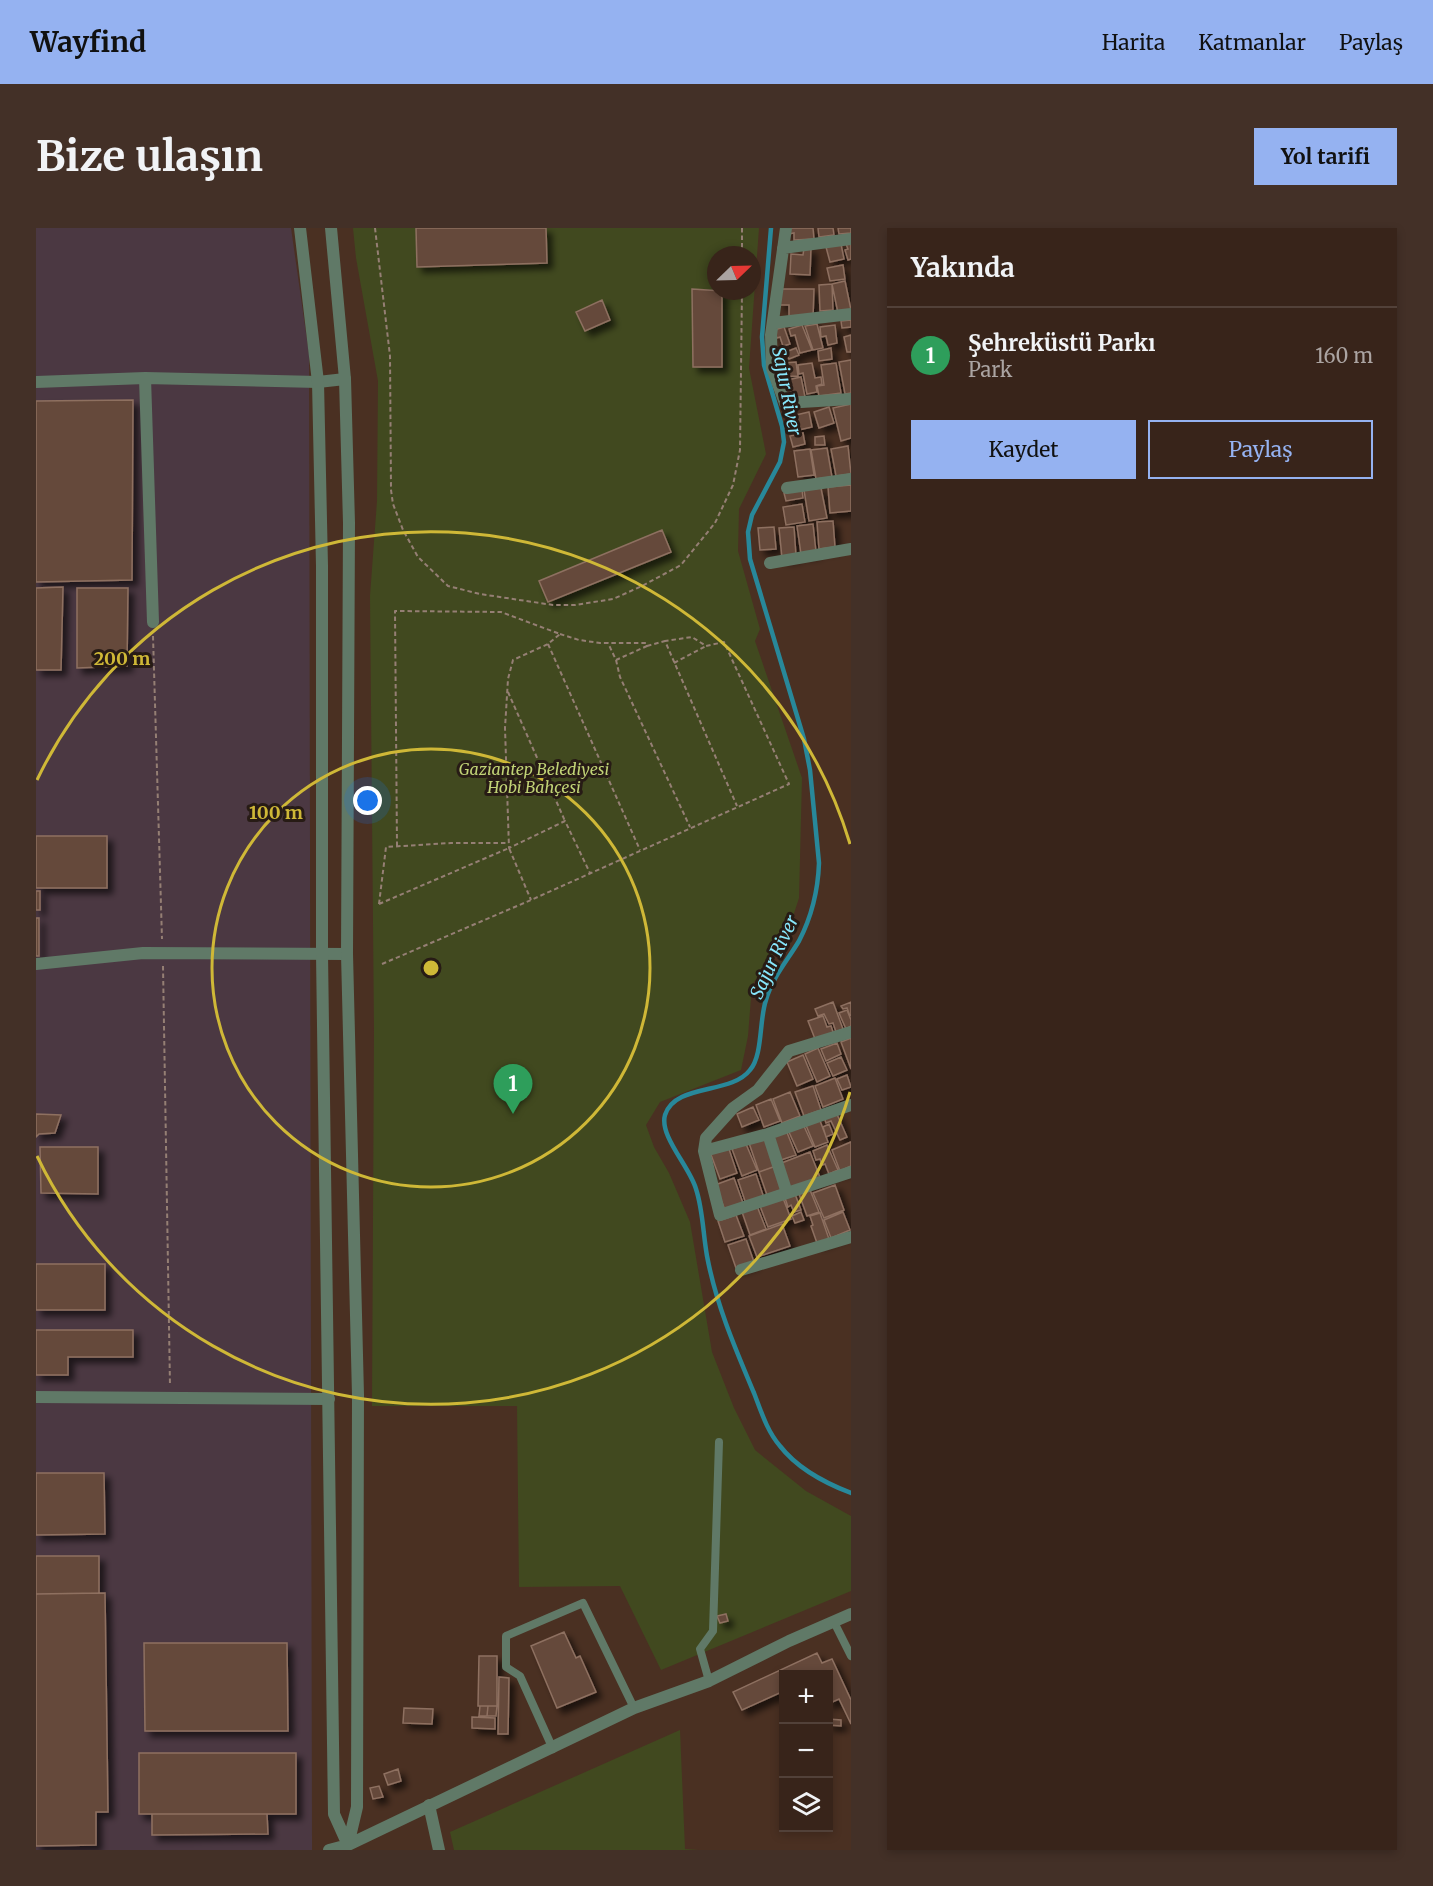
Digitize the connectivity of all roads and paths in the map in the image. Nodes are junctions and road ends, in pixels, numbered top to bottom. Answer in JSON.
{"nodes":[{"id":1,"x":300,"y":228,"type":"edge"},
{"id":2,"x":331,"y":228,"type":"edge"},
{"id":3,"x":375,"y":228,"type":"edge"},
{"id":4,"x":742,"y":228,"type":"edge"},
{"id":5,"x":786,"y":228,"type":"edge"},
{"id":6,"x":851,"y":239,"type":"edge"},
{"id":7,"x":742,"y":246,"type":"edge"},
{"id":8,"x":783,"y":248,"type":"junction"},
{"id":9,"x":742,"y":300,"type":"edge"},
{"id":10,"x":851,"y":314,"type":"edge"},
{"id":11,"x":773,"y":323,"type":"junction"},
{"id":12,"x":145,"y":378,"type":"junction"},
{"id":13,"x":345,"y":379,"type":"junction"},
{"id":14,"x":36,"y":382,"type":"edge"},
{"id":15,"x":318,"y":382,"type":"junction"},
{"id":16,"x":851,"y":399,"type":"edge"},
{"id":17,"x":851,"y":479,"type":"edge"},
{"id":18,"x":787,"y":488,"type":"dead end"},
{"id":19,"x":851,"y":549,"type":"edge"},
{"id":20,"x":770,"y":563,"type":"dead end"},
{"id":21,"x":153,"y":622,"type":"joint"},
{"id":22,"x":560,"y":634,"type":"junction"},
{"id":23,"x":665,"y":641,"type":"junction"},
{"id":24,"x":608,"y":643,"type":"junction"},
{"id":25,"x":548,"y":644,"type":"junction"},
{"id":26,"x":706,"y":645,"type":"junction"},
{"id":27,"x":647,"y":646,"type":"junction"},
{"id":28,"x":616,"y":660,"type":"junction"},
{"id":29,"x":674,"y":663,"type":"junction"},
{"id":30,"x":507,"y":690,"type":"junction"},
{"id":31,"x":738,"y":807,"type":"junction"},
{"id":32,"x":565,"y":821,"type":"junction"},
{"id":33,"x":691,"y":828,"type":"junction"},
{"id":34,"x":508,"y":843,"type":"junction"},
{"id":35,"x":397,"y":846,"type":"junction"},
{"id":36,"x":509,"y":848,"type":"junction"},
{"id":37,"x":640,"y":851,"type":"junction"},
{"id":38,"x":590,"y":873,"type":"junction"},
{"id":39,"x":531,"y":900,"type":"junction"},
{"id":40,"x":163,"y":954,"type":"junction"},
{"id":41,"x":322,"y":954,"type":"junction"},
{"id":42,"x":346,"y":954,"type":"junction"},
{"id":43,"x":36,"y":964,"type":"edge"},
{"id":44,"x":382,"y":964,"type":"dead end"},
{"id":45,"x":851,"y":1032,"type":"edge"},
{"id":46,"x":851,"y":1105,"type":"edge"},
{"id":47,"x":768,"y":1134,"type":"junction"},
{"id":48,"x":704,"y":1151,"type":"junction"},
{"id":49,"x":851,"y":1172,"type":"edge"},
{"id":50,"x":787,"y":1193,"type":"junction"},
{"id":51,"x":851,"y":1237,"type":"edge"},
{"id":52,"x":741,"y":1270,"type":"dead end"},
{"id":53,"x":36,"y":1397,"type":"edge"},
{"id":54,"x":171,"y":1398,"type":"junction"},
{"id":55,"x":328,"y":1399,"type":"junction"},
{"id":56,"x":719,"y":1443,"type":"dead end"},
{"id":57,"x":851,"y":1614,"type":"edge"},
{"id":58,"x":834,"y":1622,"type":"junction"},
{"id":59,"x":851,"y":1656,"type":"edge"},
{"id":60,"x":709,"y":1681,"type":"junction"},
{"id":61,"x":634,"y":1708,"type":"junction"},
{"id":62,"x":553,"y":1749,"type":"junction"},
{"id":63,"x":429,"y":1805,"type":"junction"},
{"id":64,"x":348,"y":1848,"type":"edge"},
{"id":65,"x":329,"y":1850,"type":"edge"},
{"id":66,"x":439,"y":1850,"type":"edge"}],
"edges":[{"from":1,"to":15,"type":"street"},
{"from":2,"to":13,"type":"street"},
{"from":3,"to":9,"type":"path"},
{"from":4,"to":7,"type":"path"},
{"from":5,"to":8,"type":"street"},
{"from":6,"to":8,"type":"street"},
{"from":8,"to":11,"type":"street"},
{"from":10,"to":11,"type":"street"},
{"from":11,"to":16,"type":"street"},
{"from":12,"to":14,"type":"street"},
{"from":12,"to":15,"type":"street"},
{"from":12,"to":21,"type":"street"},
{"from":13,"to":15,"type":"street"},
{"from":13,"to":42,"type":"street"},
{"from":15,"to":41,"type":"street"},
{"from":17,"to":18,"type":"street"},
{"from":19,"to":20,"type":"street"},
{"from":21,"to":40,"type":"path"},
{"from":22,"to":24,"type":"path"},
{"from":22,"to":25,"type":"path"},
{"from":22,"to":35,"type":"path"},
{"from":23,"to":26,"type":"path"},
{"from":23,"to":27,"type":"path"},
{"from":23,"to":29,"type":"path"},
{"from":24,"to":27,"type":"path"},
{"from":24,"to":28,"type":"path"},
{"from":25,"to":30,"type":"path"},
{"from":25,"to":37,"type":"path"},
{"from":26,"to":29,"type":"path"},
{"from":26,"to":31,"type":"path"},
{"from":27,"to":28,"type":"path"},
{"from":28,"to":33,"type":"path"},
{"from":29,"to":31,"type":"path"},
{"from":30,"to":32,"type":"path"},
{"from":30,"to":34,"type":"path"},
{"from":31,"to":33,"type":"path"},
{"from":32,"to":36,"type":"path"},
{"from":32,"to":38,"type":"path"},
{"from":33,"to":37,"type":"path"},
{"from":34,"to":35,"type":"path"},
{"from":34,"to":36,"type":"path"},
{"from":35,"to":36,"type":"path"},
{"from":36,"to":39,"type":"path"},
{"from":37,"to":38,"type":"path"},
{"from":38,"to":39,"type":"path"},
{"from":39,"to":44,"type":"path"},
{"from":40,"to":41,"type":"street"},
{"from":40,"to":43,"type":"street"},
{"from":40,"to":54,"type":"path"},
{"from":41,"to":42,"type":"street"},
{"from":41,"to":55,"type":"street"},
{"from":42,"to":64,"type":"street"},
{"from":45,"to":48,"type":"street"},
{"from":46,"to":47,"type":"street"},
{"from":47,"to":48,"type":"street"},
{"from":47,"to":50,"type":"street"},
{"from":48,"to":50,"type":"street"},
{"from":49,"to":50,"type":"street"},
{"from":51,"to":52,"type":"street"},
{"from":53,"to":54,"type":"street"},
{"from":54,"to":55,"type":"street"},
{"from":55,"to":64,"type":"street"},
{"from":56,"to":60,"type":"lane"},
{"from":57,"to":58,"type":"street"},
{"from":58,"to":59,"type":"lane"},
{"from":58,"to":60,"type":"street"},
{"from":60,"to":61,"type":"street"},
{"from":61,"to":62,"type":"street"},
{"from":61,"to":62,"type":"lane"},
{"from":62,"to":63,"type":"street"},
{"from":63,"to":64,"type":"street"},
{"from":63,"to":66,"type":"street"},
{"from":64,"to":65,"type":"street"}]}
